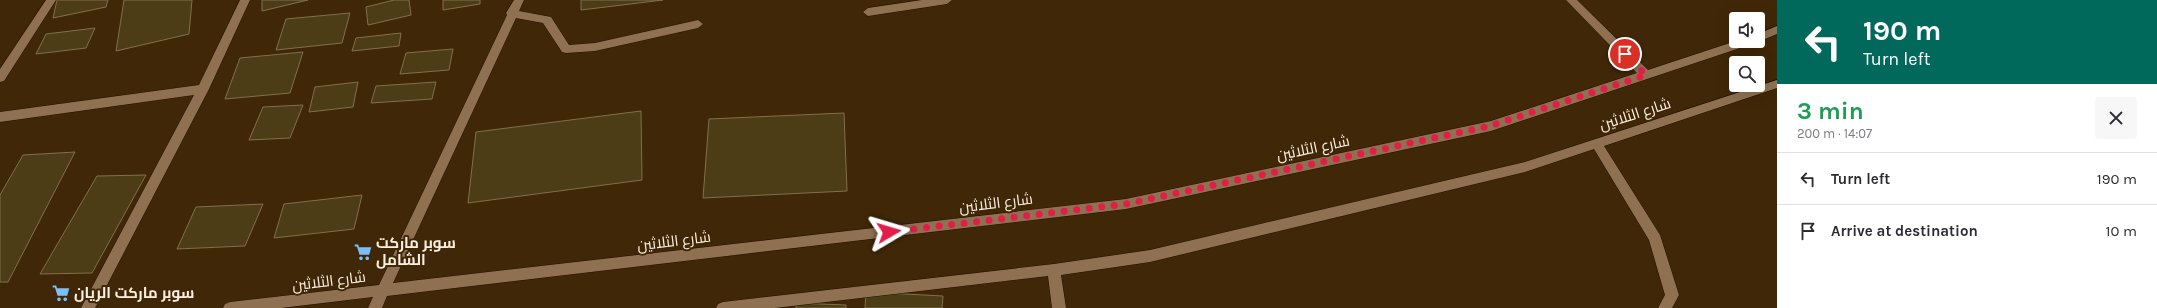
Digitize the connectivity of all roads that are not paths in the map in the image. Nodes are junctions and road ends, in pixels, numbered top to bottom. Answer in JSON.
{"nodes":[{"id":1,"x":51,"y":0,"type":"edge"},
{"id":2,"x":245,"y":0,"type":"edge"},
{"id":3,"x":519,"y":0,"type":"edge"},
{"id":4,"x":947,"y":0,"type":"edge"},
{"id":5,"x":1571,"y":0,"type":"edge"},
{"id":6,"x":868,"y":12,"type":"dead end"},
{"id":7,"x":511,"y":13,"type":"junction"},
{"id":8,"x":698,"y":24,"type":"dead end"},
{"id":9,"x":1777,"y":30,"type":"edge"},
{"id":10,"x":1765,"y":35,"type":"edge"},
{"id":11,"x":1729,"y":47,"type":"edge"},
{"id":12,"x":1646,"y":75,"type":"junction"},
{"id":13,"x":0,"y":78,"type":"edge"},
{"id":14,"x":1777,"y":84,"type":"edge"},
{"id":15,"x":203,"y":89,"type":"junction"},
{"id":16,"x":0,"y":117,"type":"edge"},
{"id":17,"x":1597,"y":144,"type":"junction"},
{"id":18,"x":1054,"y":270,"type":"junction"},
{"id":19,"x":382,"y":291,"type":"junction"},
{"id":20,"x":88,"y":308,"type":"edge"},
{"id":21,"x":230,"y":308,"type":"edge"},
{"id":22,"x":375,"y":308,"type":"edge"},
{"id":23,"x":723,"y":308,"type":"edge"},
{"id":24,"x":1059,"y":308,"type":"edge"},
{"id":25,"x":1665,"y":308,"type":"edge"}],
"edges":[{"from":1,"to":13,"type":"street"},
{"from":2,"to":15,"type":"street"},
{"from":3,"to":7,"type":"street"},
{"from":4,"to":6,"type":"street"},
{"from":5,"to":12,"type":"street"},
{"from":7,"to":8,"type":"street"},
{"from":7,"to":19,"type":"street"},
{"from":9,"to":10,"type":"street"},
{"from":11,"to":12,"type":"street","name":"شارع الثلاثين"},
{"from":12,"to":19,"type":"street","name":"شارع الثلاثين"},
{"from":14,"to":17,"type":"street","name":"شارع الثلاثين"},
{"from":15,"to":16,"type":"street"},
{"from":15,"to":20,"type":"street"},
{"from":17,"to":18,"type":"street","name":"شارع الثلاثين"},
{"from":17,"to":25,"type":"street"},
{"from":18,"to":23,"type":"street","name":"شارع الثلاثين"},
{"from":18,"to":24,"type":"street"},
{"from":19,"to":21,"type":"street","name":"شارع الثلاثين"},
{"from":19,"to":22,"type":"street"}]}
